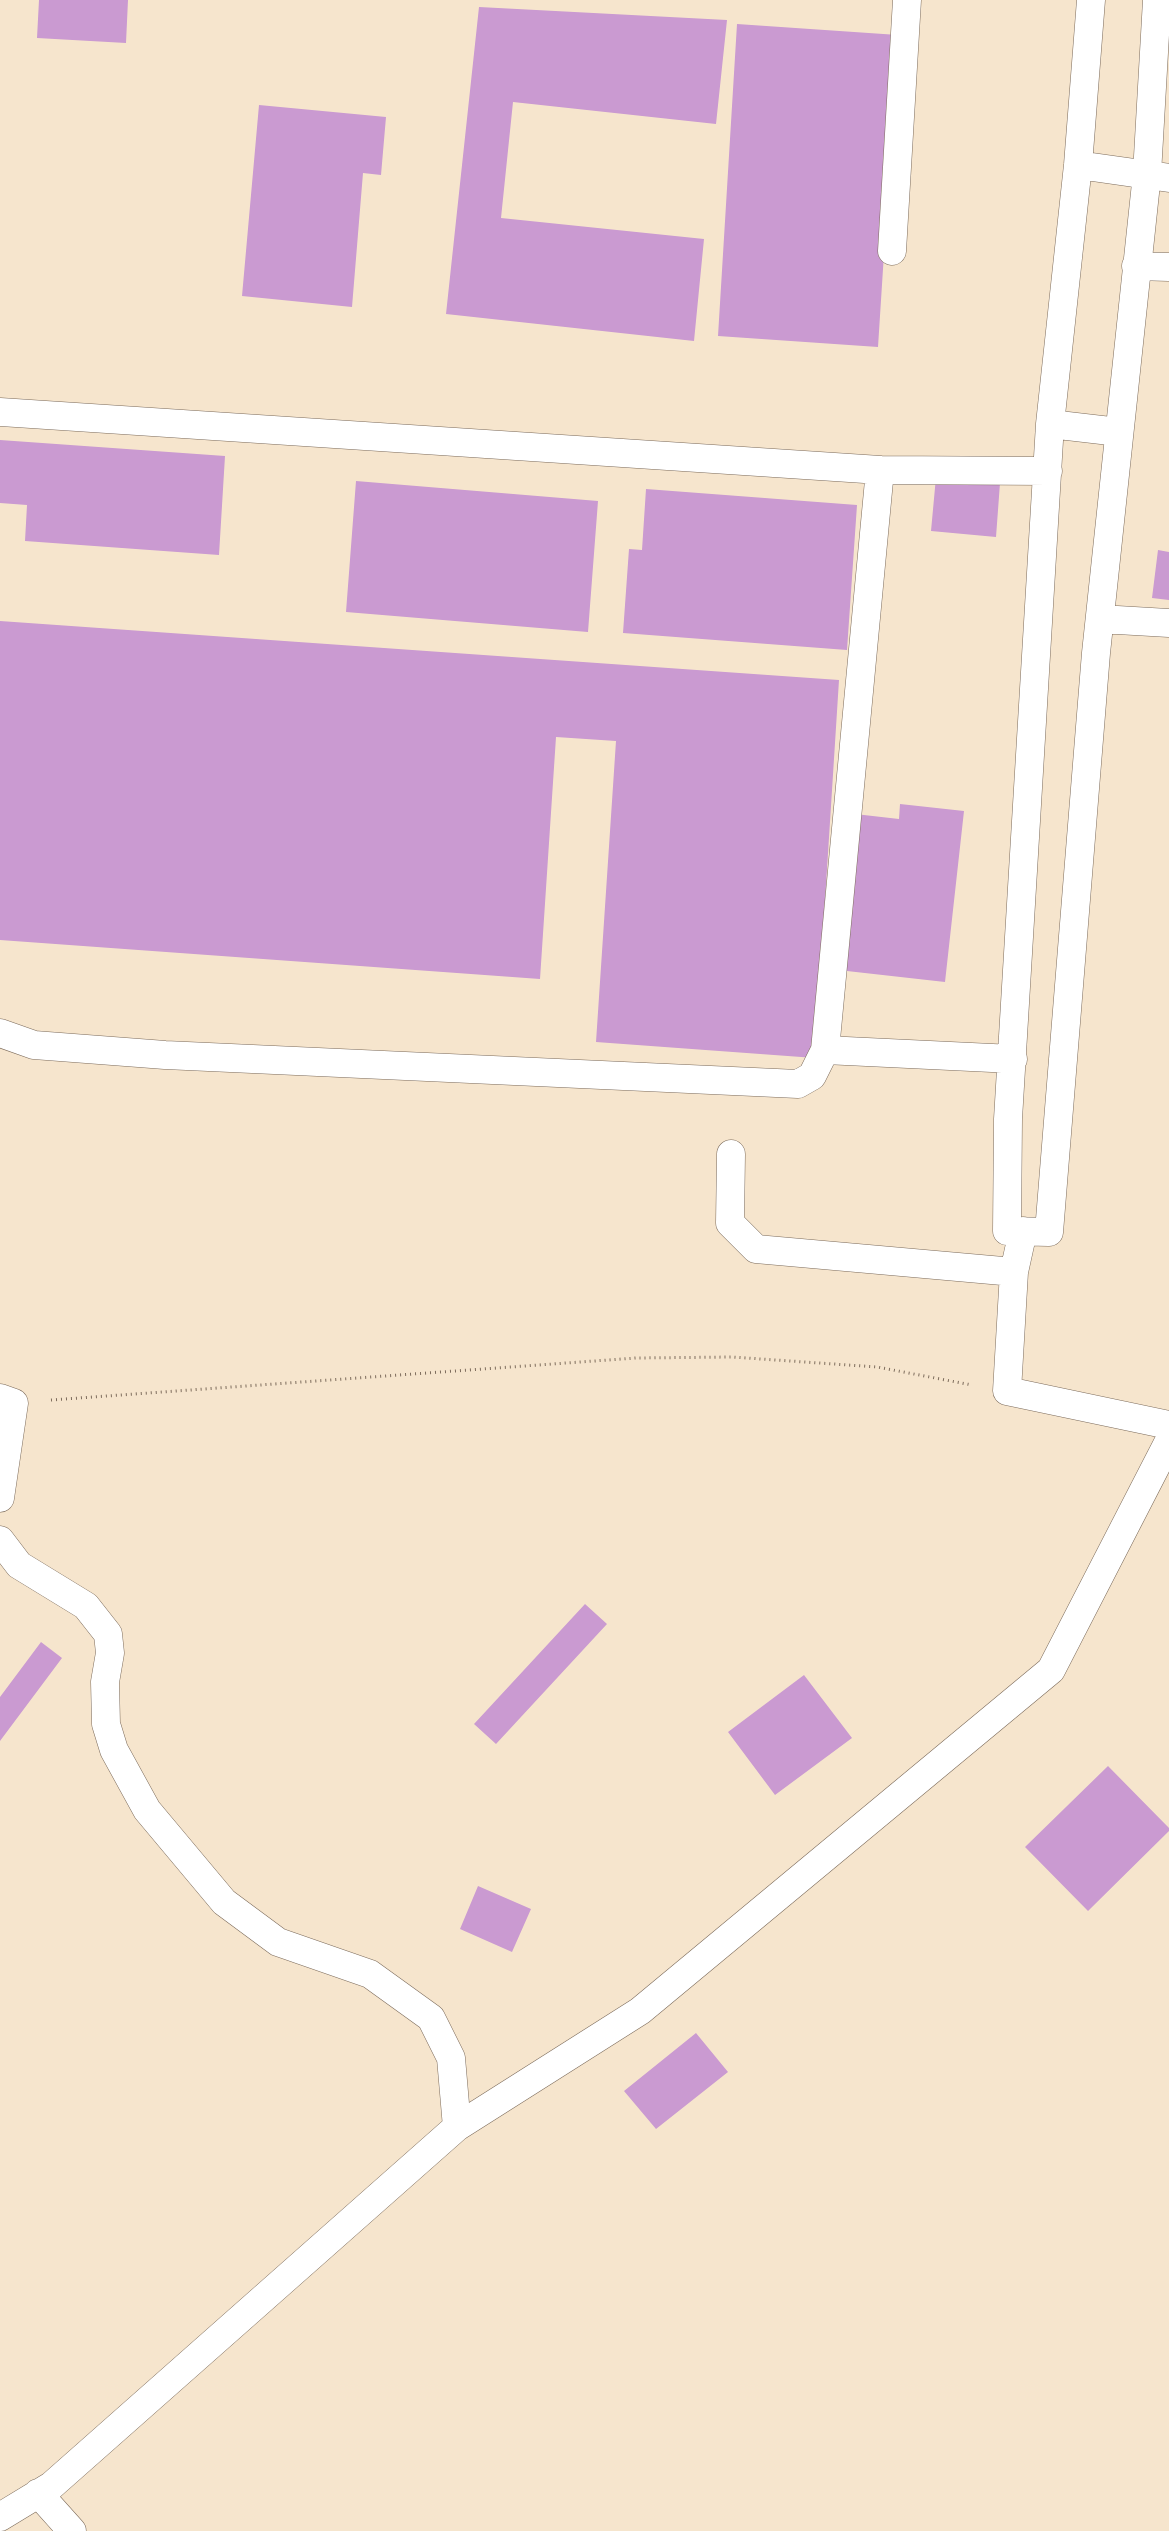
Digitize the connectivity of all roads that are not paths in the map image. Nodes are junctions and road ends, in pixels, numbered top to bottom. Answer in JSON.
{"nodes":[{"id":1,"x":907,"y":0,"type":"edge"},
{"id":2,"x":1091,"y":0,"type":"edge"},
{"id":3,"x":1157,"y":0,"type":"edge"},
{"id":4,"x":1078,"y":164,"type":"junction"},
{"id":5,"x":1158,"y":176,"type":"edge"},
{"id":6,"x":892,"y":251,"type":"dead end"},
{"id":7,"x":1136,"y":266,"type":"junction"},
{"id":8,"x":1169,"y":267,"type":"edge"},
{"id":9,"x":0,"y":412,"type":"edge"},
{"id":10,"x":1050,"y":424,"type":"junction"},
{"id":11,"x":1119,"y":432,"type":"junction"},
{"id":12,"x":880,"y":470,"type":"junction"},
{"id":13,"x":1048,"y":471,"type":"junction"},
{"id":14,"x":1100,"y":619,"type":"junction"},
{"id":15,"x":1169,"y":624,"type":"edge"},
{"id":16,"x":0,"y":1033,"type":"edge"},
{"id":17,"x":825,"y":1050,"type":"junction"},
{"id":18,"x":1013,"y":1059,"type":"junction"},
{"id":19,"x":731,"y":1154,"type":"dead end"},
{"id":20,"x":1023,"y":1231,"type":"junction"},
{"id":21,"x":1014,"y":1272,"type":"junction"},
{"id":22,"x":7,"y":1400,"type":"edge"},
{"id":23,"x":1169,"y":1425,"type":"edge"},
{"id":24,"x":1169,"y":1441,"type":"edge"},
{"id":25,"x":0,"y":1498,"type":"edge"},
{"id":26,"x":0,"y":1540,"type":"edge"},
{"id":27,"x":457,"y":2127,"type":"junction"},
{"id":28,"x":38,"y":2493,"type":"junction"},
{"id":29,"x":0,"y":2517,"type":"edge"},
{"id":30,"x":72,"y":2531,"type":"edge"}],
"edges":[{"from":1,"to":6,"type":"street"},
{"from":2,"to":4,"type":"street"},
{"from":3,"to":5,"type":"street"},
{"from":4,"to":5,"type":"street"},
{"from":4,"to":10,"type":"street"},
{"from":5,"to":7,"type":"street"},
{"from":7,"to":8,"type":"street"},
{"from":7,"to":11,"type":"street"},
{"from":9,"to":12,"type":"street"},
{"from":10,"to":11,"type":"street"},
{"from":10,"to":13,"type":"street"},
{"from":11,"to":14,"type":"street"},
{"from":12,"to":13,"type":"street"},
{"from":12,"to":17,"type":"street"},
{"from":13,"to":18,"type":"street"},
{"from":14,"to":15,"type":"street"},
{"from":14,"to":20,"type":"street"},
{"from":16,"to":17,"type":"street"},
{"from":17,"to":18,"type":"street"},
{"from":18,"to":20,"type":"street"},
{"from":19,"to":21,"type":"street"},
{"from":20,"to":21,"type":"street"},
{"from":21,"to":23,"type":"street"},
{"from":22,"to":25,"type":"street"},
{"from":24,"to":27,"type":"street"},
{"from":26,"to":27,"type":"street"},
{"from":27,"to":28,"type":"street"},
{"from":28,"to":29,"type":"street"},
{"from":28,"to":30,"type":"street"}]}
